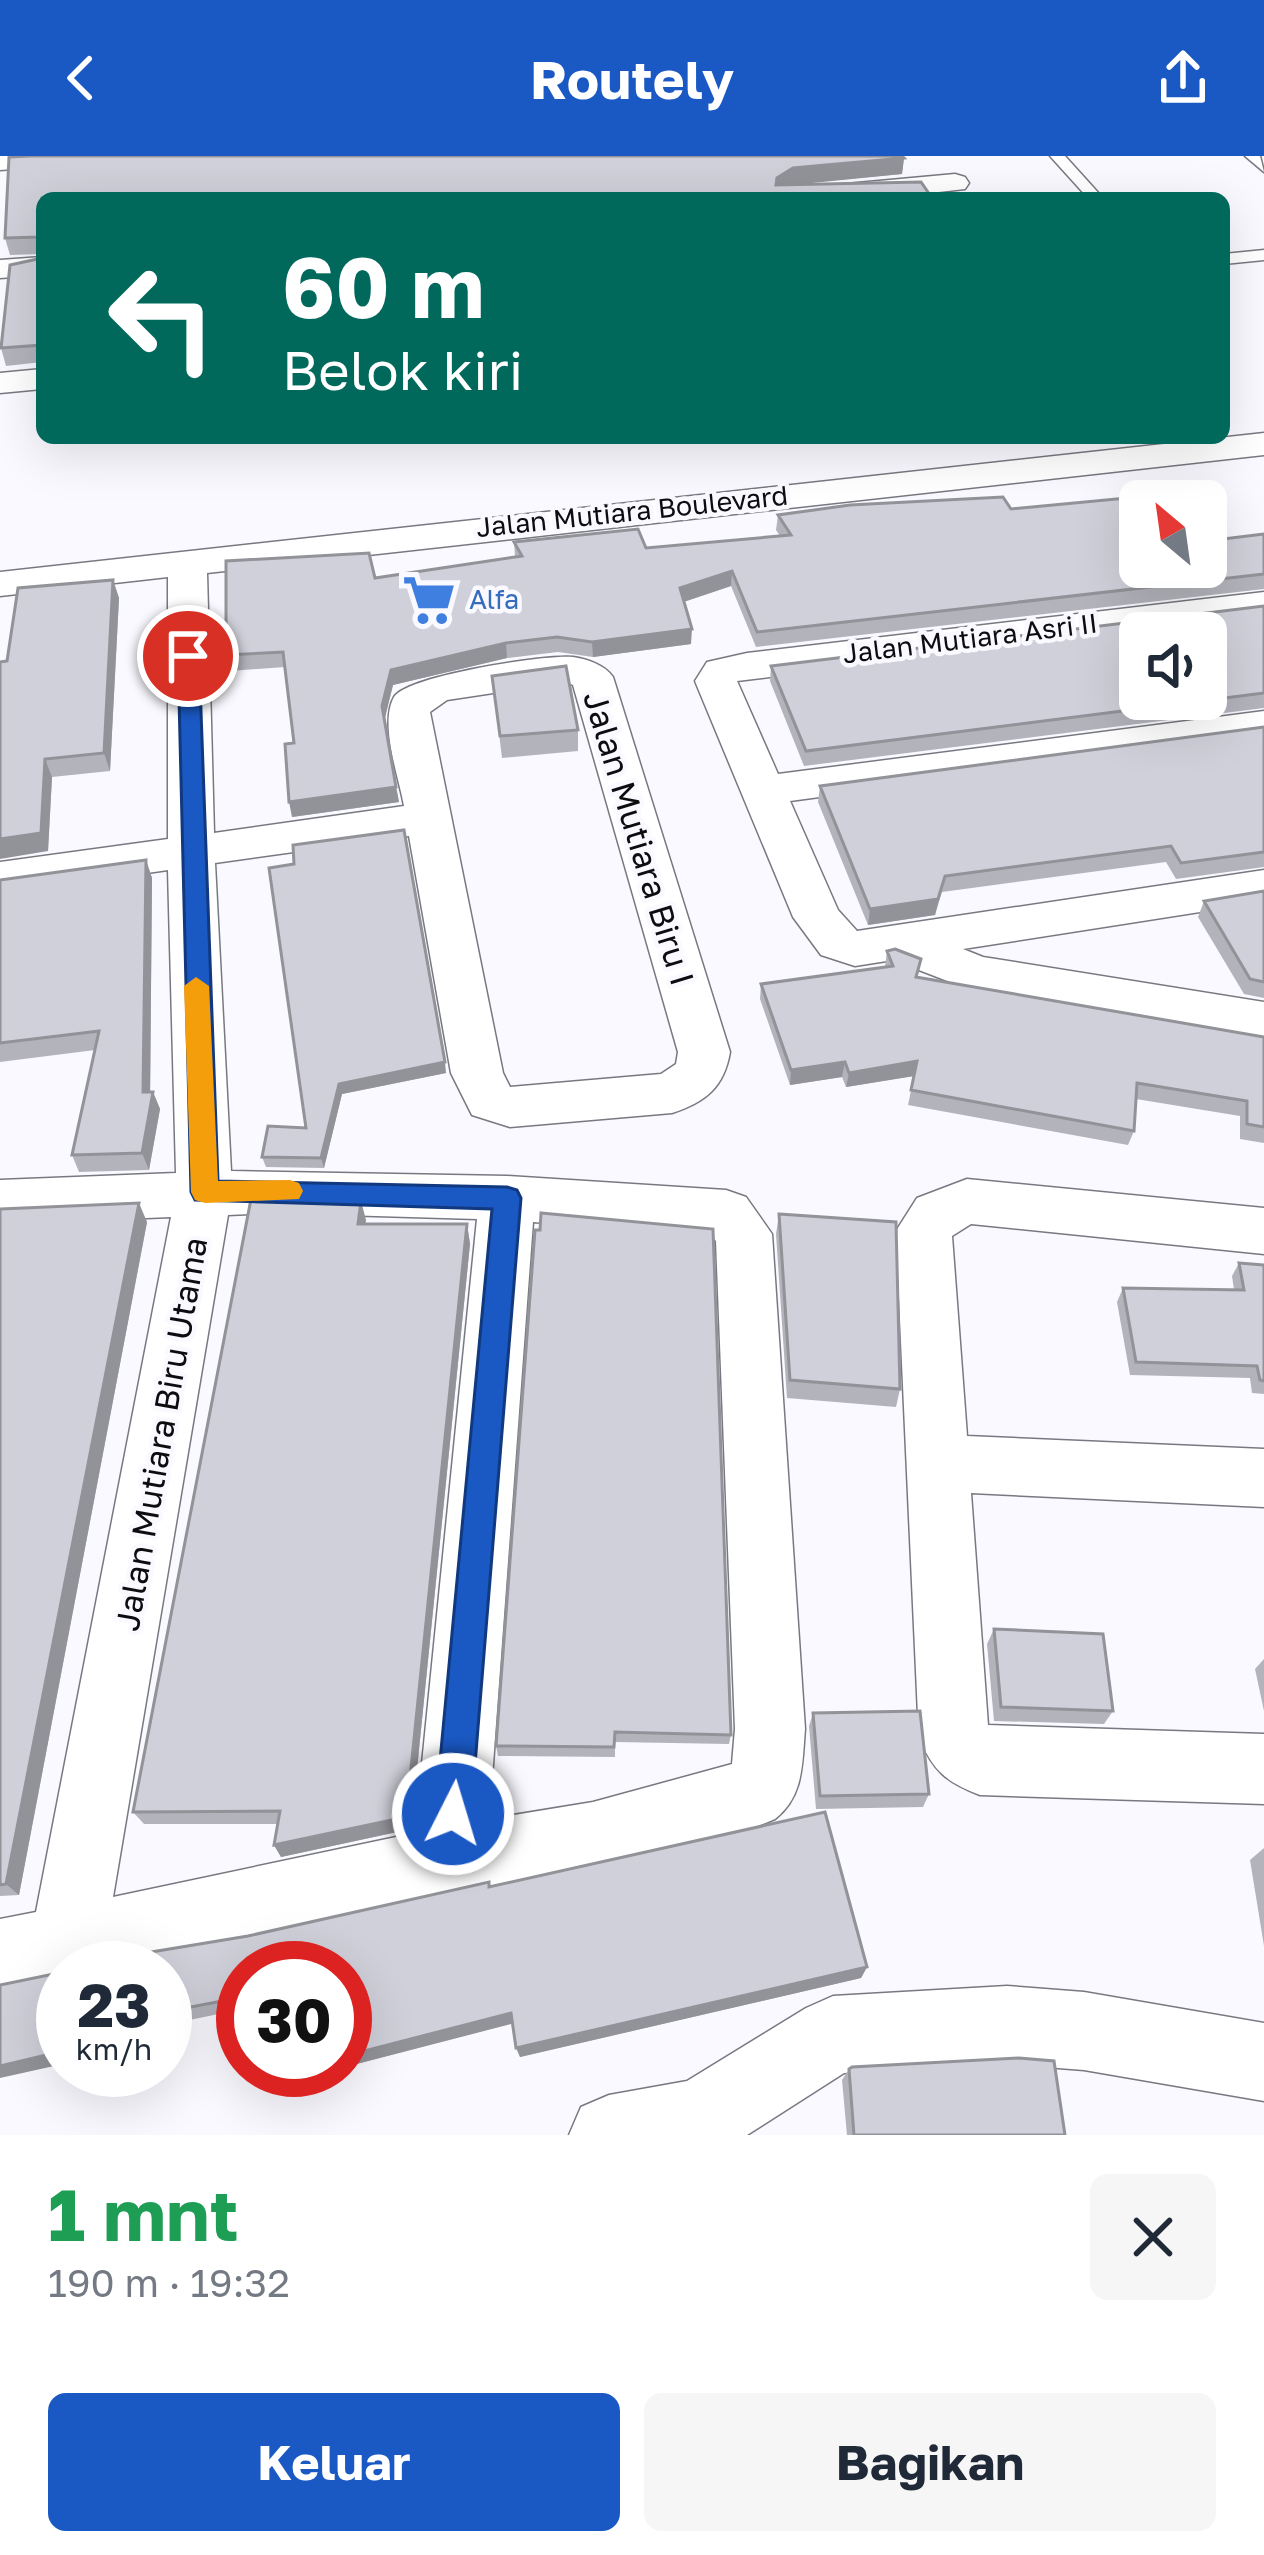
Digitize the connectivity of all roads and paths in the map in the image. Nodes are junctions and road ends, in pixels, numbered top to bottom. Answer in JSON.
{"nodes":[{"id":1,"x":82,"y":156,"type":"edge"},
{"id":2,"x":934,"y":156,"type":"edge"},
{"id":3,"x":1057,"y":156,"type":"edge"},
{"id":4,"x":1252,"y":156,"type":"edge"},
{"id":5,"x":0,"y":162,"type":"edge"},
{"id":6,"x":1264,"y":168,"type":"edge"},
{"id":7,"x":960,"y":191,"type":"edge"},
{"id":8,"x":1090,"y":192,"type":"edge"},
{"id":9,"x":1264,"y":255,"type":"edge"},
{"id":10,"x":1230,"y":258,"type":"edge"},
{"id":11,"x":36,"y":266,"type":"edge"},
{"id":12,"x":0,"y":269,"type":"edge"},
{"id":13,"x":36,"y":380,"type":"edge"},
{"id":14,"x":0,"y":383,"type":"edge"},
{"id":15,"x":1264,"y":444,"type":"edge"},
{"id":16,"x":187,"y":562,"type":"junction"},
{"id":17,"x":0,"y":584,"type":"edge"},
{"id":18,"x":1264,"y":604,"type":"edge"},
{"id":19,"x":1264,"y":724,"type":"edge"},
{"id":20,"x":763,"y":790,"type":"junction"},
{"id":21,"x":428,"y":818,"type":"junction"},
{"id":22,"x":191,"y":852,"type":"junction"},
{"id":23,"x":0,"y":878,"type":"edge"},
{"id":24,"x":1264,"y":886,"type":"edge"},
{"id":25,"x":896,"y":942,"type":"junction"},
{"id":26,"x":1264,"y":1021,"type":"edge"},
{"id":27,"x":205,"y":1192,"type":"junction"},
{"id":28,"x":507,"y":1198,"type":"junction"},
{"id":29,"x":0,"y":1202,"type":"edge"},
{"id":30,"x":1264,"y":1231,"type":"edge"},
{"id":31,"x":938,"y":1463,"type":"junction"},
{"id":32,"x":1264,"y":1478,"type":"edge"},
{"id":33,"x":1264,"y":1769,"type":"edge"},
{"id":34,"x":449,"y":1862,"type":"junction"},
{"id":35,"x":34,"y":1950,"type":"edge"},
{"id":36,"x":1264,"y":2062,"type":"edge"},
{"id":37,"x":656,"y":2131,"type":"edge"}],
"edges":[{"from":1,"to":5,"type":"street"},
{"from":2,"to":7,"type":"street"},
{"from":3,"to":8,"type":"lane"},
{"from":4,"to":6,"type":"lane"},
{"from":9,"to":10,"type":"lane"},
{"from":11,"to":12,"type":"street"},
{"from":13,"to":14,"type":"street"},
{"from":15,"to":16,"type":"street","name":"Jalan Mutiara Boulevard"},
{"from":16,"to":17,"type":"street","name":"Jalan Mutiara Boulevard"},
{"from":16,"to":22,"type":"street","name":"Jalan Mutiara Biru Utama"},
{"from":18,"to":20,"type":"street","name":"Jalan Mutiara Asri II"},
{"from":19,"to":20,"type":"street"},
{"from":20,"to":25,"type":"street"},
{"from":21,"to":21,"type":"street","name":"Jalan Mutiara Biru I"},
{"from":21,"to":22,"type":"street"},
{"from":22,"to":23,"type":"street"},
{"from":22,"to":27,"type":"street","name":"Jalan Mutiara Biru Utama"},
{"from":24,"to":25,"type":"street"},
{"from":25,"to":26,"type":"street"},
{"from":27,"to":28,"type":"street"},
{"from":27,"to":29,"type":"street"},
{"from":27,"to":35,"type":"street","name":"Jalan Mutiara Biru Utama"},
{"from":28,"to":34,"type":"street"},
{"from":28,"to":34,"type":"street"},
{"from":30,"to":31,"type":"street"},
{"from":31,"to":32,"type":"street"},
{"from":31,"to":33,"type":"street"},
{"from":34,"to":35,"type":"street"},
{"from":36,"to":37,"type":"street"}]}
